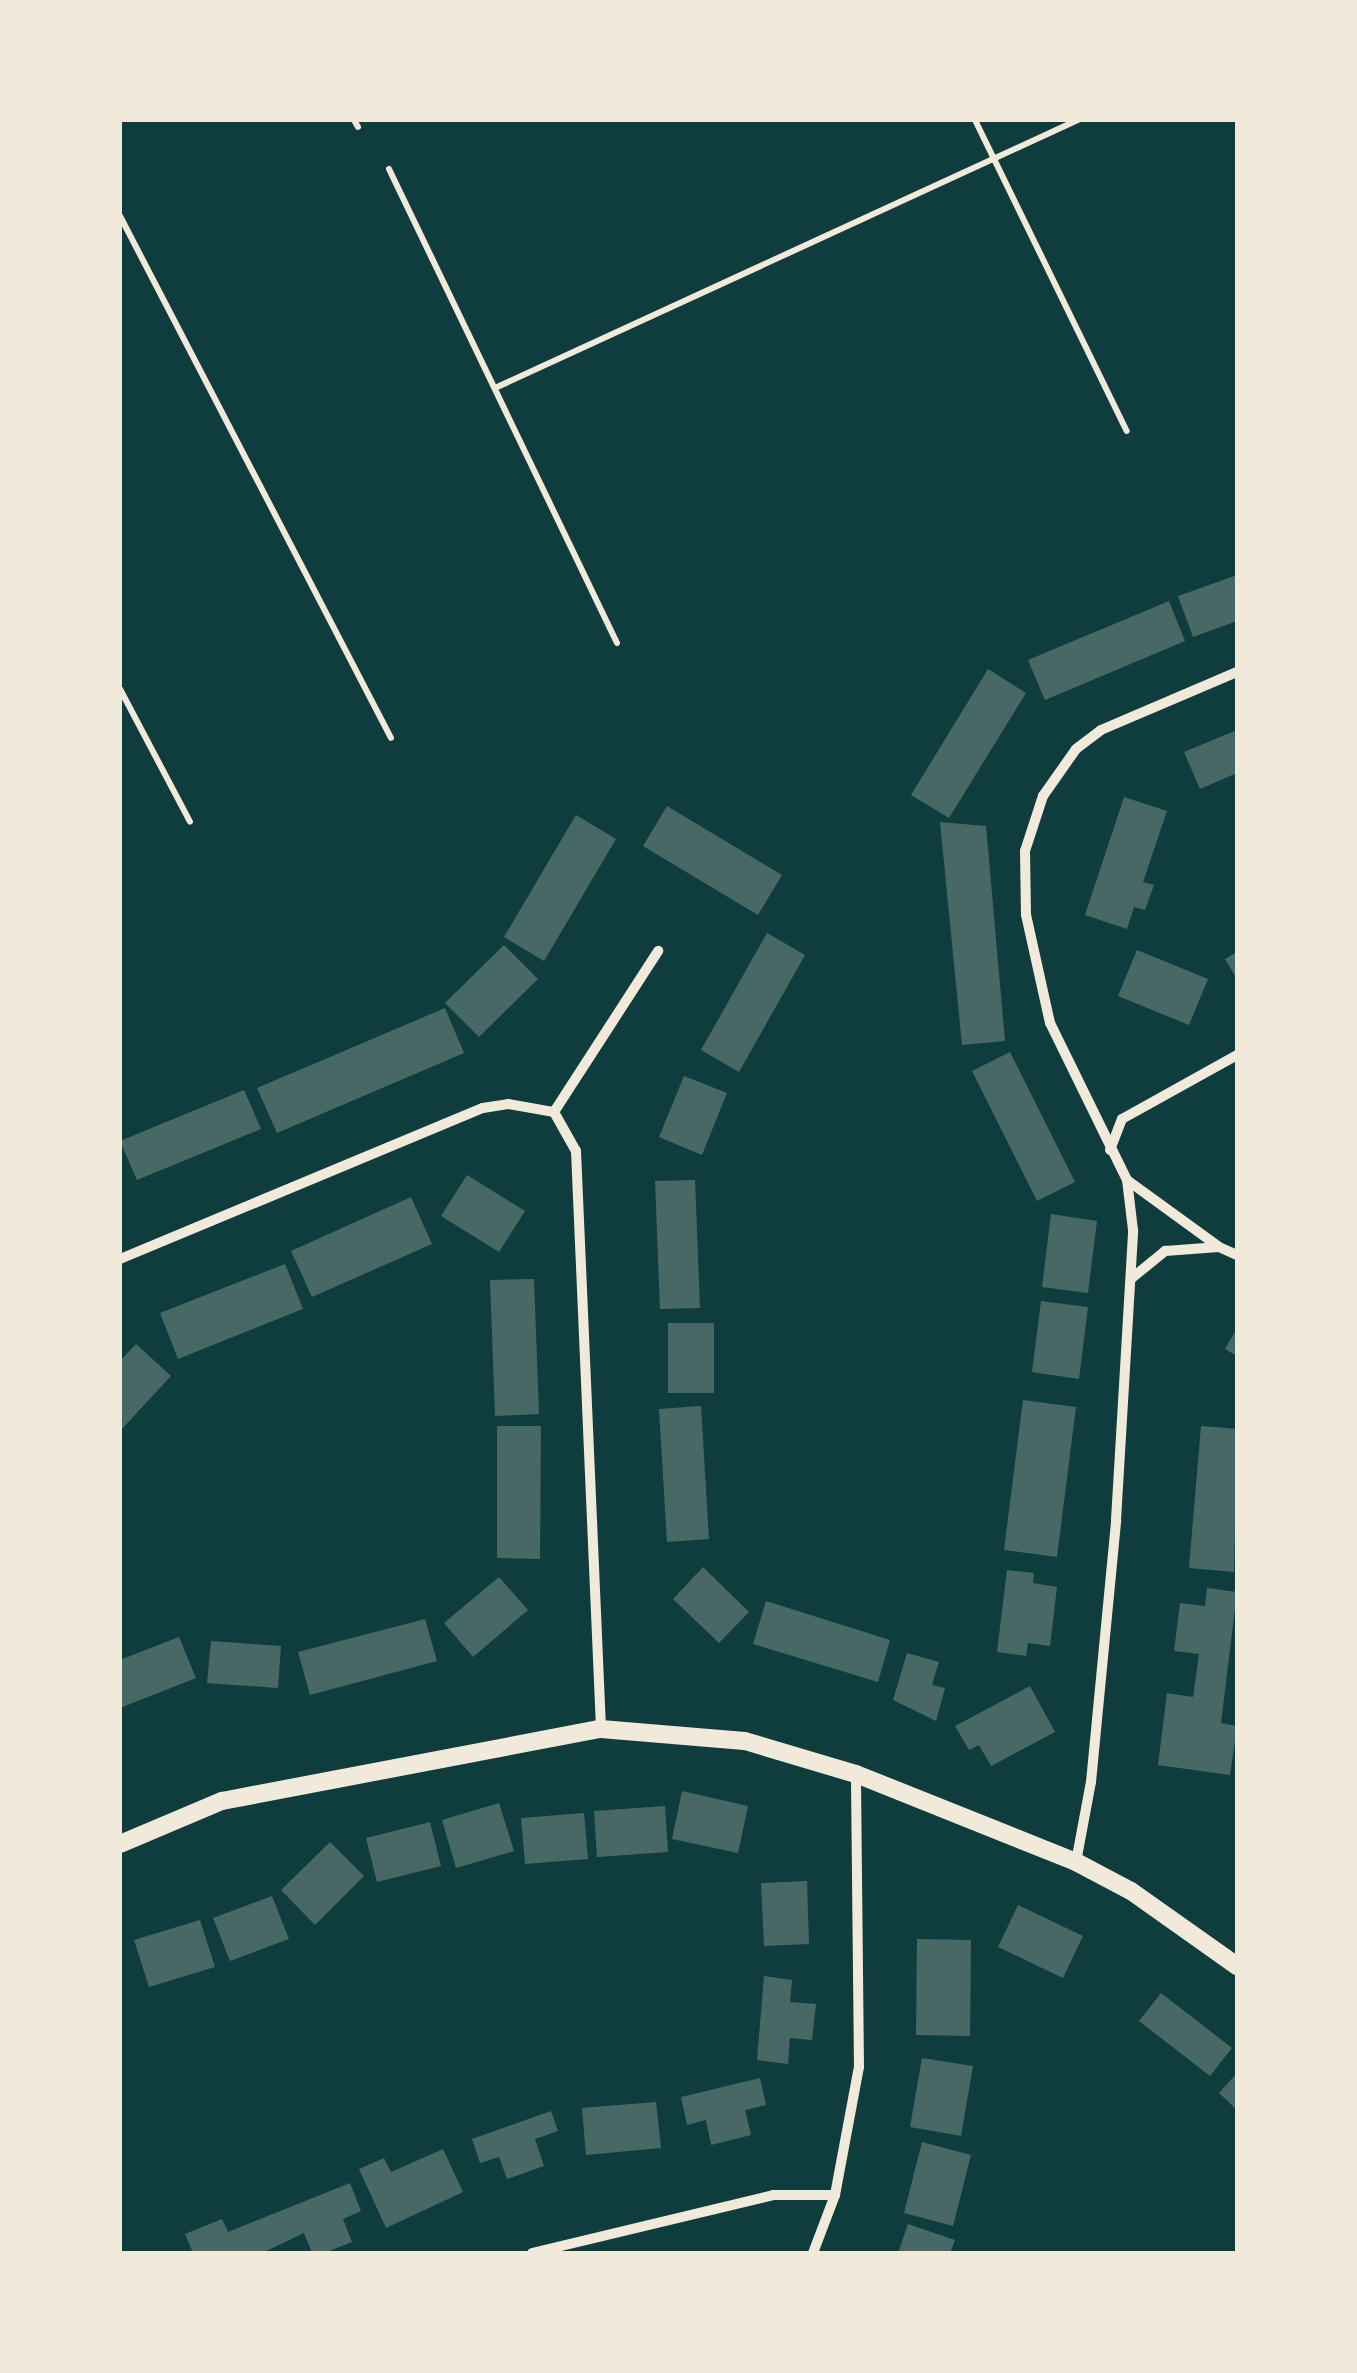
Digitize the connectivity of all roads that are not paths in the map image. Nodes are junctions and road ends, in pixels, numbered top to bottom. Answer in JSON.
{"nodes":[{"id":1,"x":1237,"y":672,"type":"edge"},
{"id":2,"x":658,"y":951,"type":"dead end"},
{"id":3,"x":1237,"y":1055,"type":"edge"},
{"id":4,"x":554,"y":1112,"type":"junction"},
{"id":5,"x":1110,"y":1150,"type":"junction"},
{"id":6,"x":1126,"y":1180,"type":"junction"},
{"id":7,"x":1218,"y":1247,"type":"junction"},
{"id":8,"x":1236,"y":1254,"type":"edge"},
{"id":9,"x":120,"y":1259,"type":"edge"},
{"id":10,"x":1132,"y":1278,"type":"junction"},
{"id":11,"x":601,"y":1729,"type":"junction"},
{"id":12,"x":856,"y":1774,"type":"junction"},
{"id":13,"x":120,"y":1844,"type":"edge"},
{"id":14,"x":1076,"y":1862,"type":"junction"},
{"id":15,"x":1237,"y":1966,"type":"edge"},
{"id":16,"x":835,"y":2195,"type":"junction"},
{"id":17,"x":532,"y":2253,"type":"edge"},
{"id":18,"x":813,"y":2253,"type":"edge"}],
"edges":[{"from":1,"to":5,"type":"street"},
{"from":2,"to":4,"type":"street"},
{"from":3,"to":5,"type":"street"},
{"from":4,"to":9,"type":"street"},
{"from":4,"to":11,"type":"street"},
{"from":5,"to":6,"type":"street"},
{"from":6,"to":7,"type":"street"},
{"from":6,"to":10,"type":"street"},
{"from":7,"to":8,"type":"street"},
{"from":7,"to":10,"type":"street"},
{"from":10,"to":14,"type":"street"},
{"from":11,"to":12,"type":"street"},
{"from":11,"to":13,"type":"street"},
{"from":12,"to":14,"type":"street"},
{"from":12,"to":16,"type":"street"},
{"from":14,"to":15,"type":"street"},
{"from":16,"to":17,"type":"street"},
{"from":16,"to":18,"type":"street"}]}
